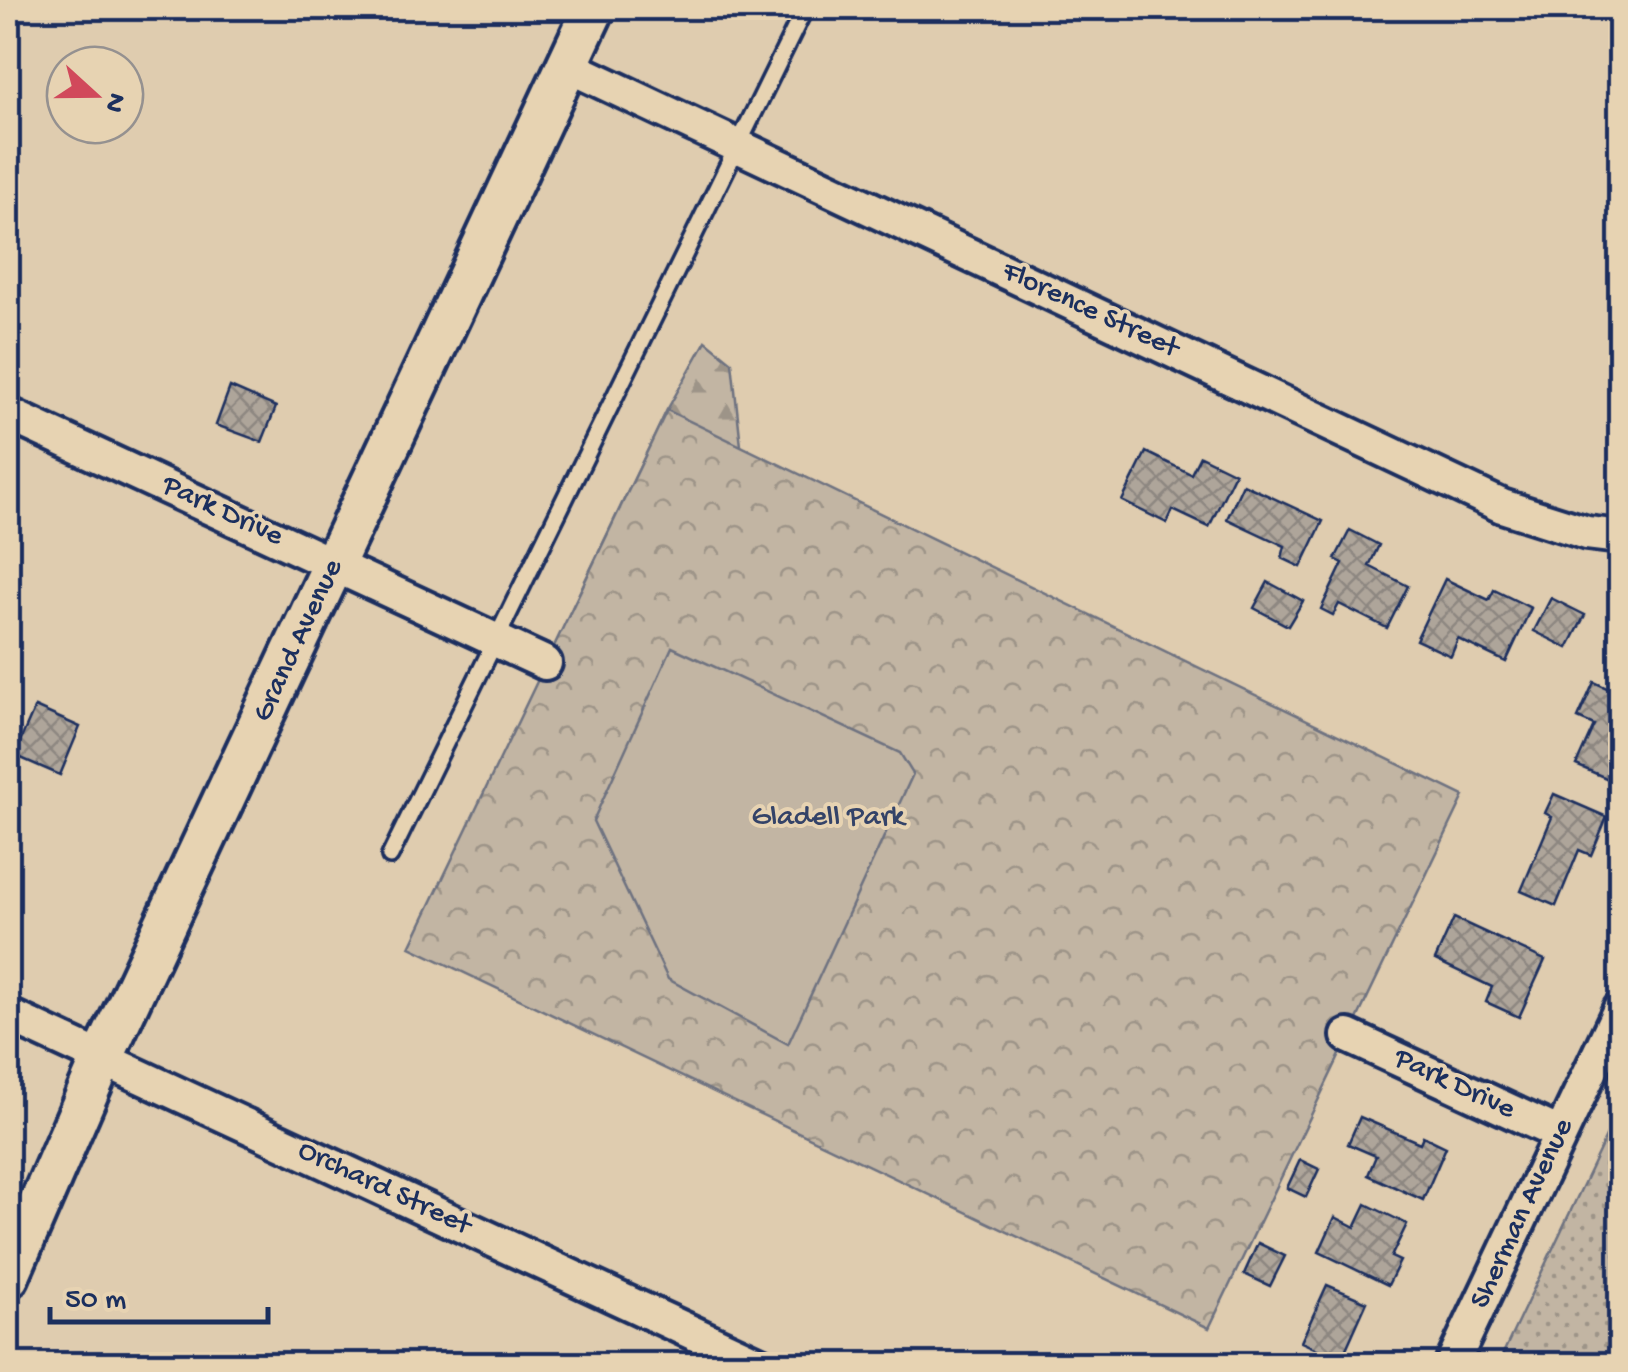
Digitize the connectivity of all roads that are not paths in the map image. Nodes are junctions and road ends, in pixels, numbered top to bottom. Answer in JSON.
{"nodes":[{"id":1,"x":594,"y":8,"type":"edge"},
{"id":2,"x":806,"y":8,"type":"edge"},
{"id":3,"x":566,"y":65,"type":"junction"},
{"id":4,"x":738,"y":144,"type":"junction"},
{"id":5,"x":8,"y":414,"type":"edge"},
{"id":6,"x":1620,"y":537,"type":"edge"},
{"id":7,"x":335,"y":564,"type":"junction"},
{"id":8,"x":497,"y":640,"type":"junction"},
{"id":9,"x":545,"y":663,"type":"dead end"},
{"id":10,"x":390,"y":856,"type":"dead end"},
{"id":11,"x":1620,"y":1009,"type":"edge"},
{"id":12,"x":8,"y":1015,"type":"edge"},
{"id":13,"x":1348,"y":1036,"type":"dead end"},
{"id":14,"x":103,"y":1057,"type":"junction"},
{"id":15,"x":1560,"y":1134,"type":"junction"},
{"id":16,"x":8,"y":1277,"type":"edge"},
{"id":17,"x":760,"y":1364,"type":"edge"},
{"id":18,"x":1452,"y":1364,"type":"edge"}],
"edges":[{"from":1,"to":3,"type":"street","name":"Grand Avenue"},
{"from":2,"to":4,"type":"lane"},
{"from":3,"to":4,"type":"street","name":"Florence Street"},
{"from":3,"to":7,"type":"street","name":"Grand Avenue"},
{"from":4,"to":6,"type":"street","name":"Florence Street"},
{"from":4,"to":8,"type":"lane"},
{"from":5,"to":7,"type":"street","name":"Park Drive"},
{"from":7,"to":8,"type":"street","name":"Park Drive"},
{"from":7,"to":14,"type":"street","name":"Grand Avenue"},
{"from":8,"to":9,"type":"street","name":"Park Drive"},
{"from":8,"to":10,"type":"lane"},
{"from":11,"to":15,"type":"street","name":"Sherman Avenue"},
{"from":12,"to":14,"type":"street","name":"Orchard Street"},
{"from":13,"to":15,"type":"street","name":"Park Drive"},
{"from":14,"to":16,"type":"street","name":"Grand Avenue"},
{"from":14,"to":17,"type":"street","name":"Orchard Street"},
{"from":15,"to":18,"type":"street","name":"Sherman Avenue"}]}
